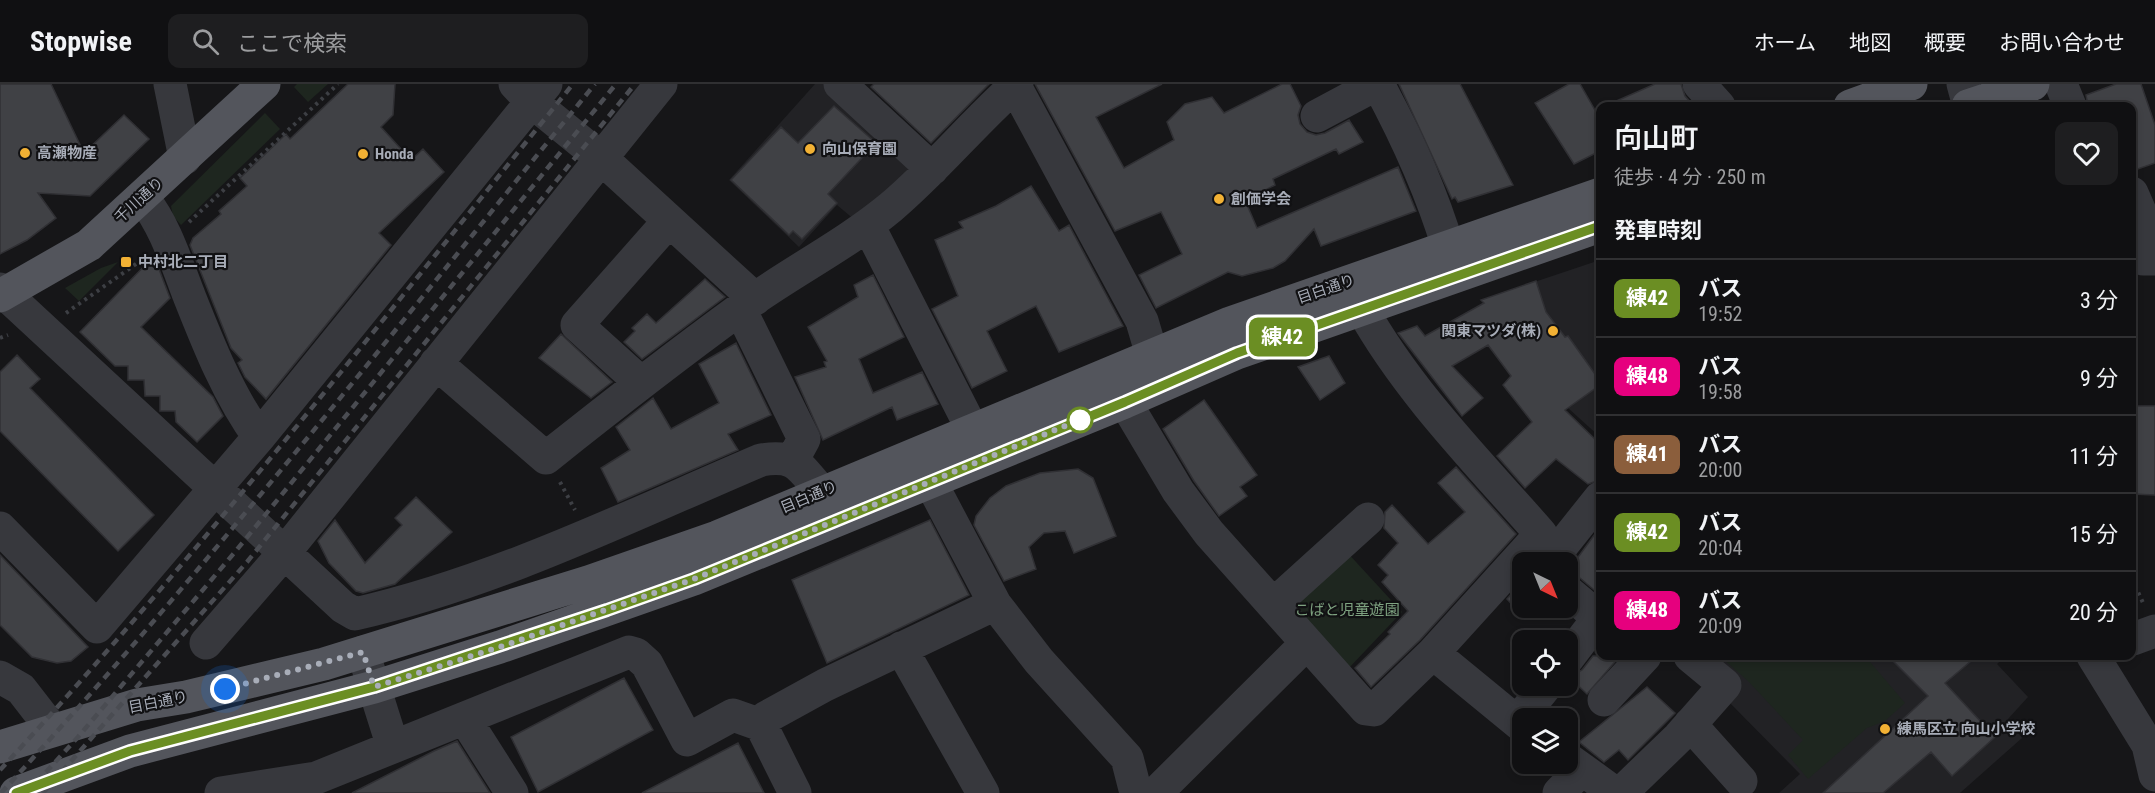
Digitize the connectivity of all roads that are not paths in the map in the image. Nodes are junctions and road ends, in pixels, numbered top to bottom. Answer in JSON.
{"nodes":[{"id":1,"x":170,"y":84,"type":"edge"},
{"id":2,"x":264,"y":84,"type":"edge"},
{"id":3,"x":661,"y":84,"type":"edge"},
{"id":4,"x":840,"y":84,"type":"edge"},
{"id":5,"x":1377,"y":84,"type":"edge"},
{"id":6,"x":1700,"y":84,"type":"edge"},
{"id":7,"x":1911,"y":84,"type":"edge"},
{"id":8,"x":1963,"y":84,"type":"edge"},
{"id":9,"x":2033,"y":84,"type":"edge"},
{"id":10,"x":2061,"y":84,"type":"edge"},
{"id":11,"x":1016,"y":85,"type":"edge"},
{"id":12,"x":531,"y":90,"type":"edge"},
{"id":13,"x":1716,"y":102,"type":"edge"},
{"id":14,"x":1861,"y":102,"type":"edge"},
{"id":15,"x":1967,"y":102,"type":"edge"},
{"id":16,"x":1980,"y":102,"type":"edge"},
{"id":17,"x":2068,"y":102,"type":"edge"},
{"id":18,"x":1317,"y":116,"type":"dead end"},
{"id":19,"x":185,"y":158,"type":"junction"},
{"id":20,"x":601,"y":158,"type":"junction"},
{"id":21,"x":932,"y":169,"type":"junction"},
{"id":22,"x":1596,"y":195,"type":"edge"},
{"id":23,"x":143,"y":198,"type":"junction"},
{"id":24,"x":2136,"y":202,"type":"edge"},
{"id":25,"x":668,"y":222,"type":"junction"},
{"id":26,"x":868,"y":225,"type":"junction"},
{"id":27,"x":1596,"y":227,"type":"edge"},
{"id":28,"x":1448,"y":247,"type":"junction"},
{"id":29,"x":2145,"y":270,"type":"edge"},
{"id":30,"x":2,"y":294,"type":"edge"},
{"id":31,"x":748,"y":304,"type":"junction"},
{"id":32,"x":1362,"y":309,"type":"junction"},
{"id":33,"x":1152,"y":355,"type":"junction"},
{"id":34,"x":436,"y":363,"type":"junction"},
{"id":35,"x":640,"y":382,"type":"junction"},
{"id":36,"x":1125,"y":402,"type":"junction"},
{"id":37,"x":972,"y":429,"type":"junction"},
{"id":38,"x":259,"y":437,"type":"junction"},
{"id":39,"x":792,"y":461,"type":"junction"},
{"id":40,"x":930,"y":481,"type":"junction"},
{"id":41,"x":216,"y":488,"type":"junction"},
{"id":42,"x":822,"y":492,"type":"junction"},
{"id":43,"x":1596,"y":502,"type":"edge"},
{"id":44,"x":1368,"y":519,"type":"dead end"},
{"id":45,"x":0,"y":528,"type":"edge"},
{"id":46,"x":285,"y":552,"type":"junction"},
{"id":47,"x":1535,"y":552,"type":"edge"},
{"id":48,"x":1542,"y":552,"type":"edge"},
{"id":49,"x":1512,"y":580,"type":"edge"},
{"id":50,"x":1578,"y":600,"type":"edge"},
{"id":51,"x":995,"y":604,"type":"junction"},
{"id":52,"x":1273,"y":605,"type":"junction"},
{"id":53,"x":1596,"y":614,"type":"edge"},
{"id":54,"x":1596,"y":622,"type":"edge"},
{"id":55,"x":206,"y":643,"type":"dead end"},
{"id":56,"x":1307,"y":643,"type":"junction"},
{"id":57,"x":1578,"y":645,"type":"edge"},
{"id":58,"x":901,"y":648,"type":"junction"},
{"id":59,"x":363,"y":652,"type":"junction"},
{"id":60,"x":1433,"y":653,"type":"junction"},
{"id":61,"x":1641,"y":660,"type":"edge"},
{"id":62,"x":1695,"y":660,"type":"edge"},
{"id":63,"x":2095,"y":660,"type":"edge"},
{"id":64,"x":0,"y":677,"type":"edge"},
{"id":65,"x":374,"y":687,"type":"junction"},
{"id":66,"x":1604,"y":700,"type":"dead end"},
{"id":67,"x":1512,"y":717,"type":"edge"},
{"id":68,"x":465,"y":719,"type":"junction"},
{"id":69,"x":1690,"y":724,"type":"junction"},
{"id":70,"x":761,"y":725,"type":"junction"},
{"id":71,"x":52,"y":729,"type":"junction"},
{"id":72,"x":0,"y":747,"type":"edge"},
{"id":73,"x":393,"y":747,"type":"junction"},
{"id":74,"x":1578,"y":766,"type":"edge"},
{"id":75,"x":1569,"y":774,"type":"edge"},
{"id":76,"x":2155,"y":775,"type":"edge"},
{"id":77,"x":1741,"y":781,"type":"dead end"},
{"id":78,"x":269,"y":789,"type":"edge"},
{"id":79,"x":1136,"y":790,"type":"edge"},
{"id":80,"x":16,"y":793,"type":"edge"},
{"id":81,"x":221,"y":793,"type":"edge"},
{"id":82,"x":512,"y":793,"type":"edge"},
{"id":83,"x":795,"y":793,"type":"edge"},
{"id":84,"x":983,"y":793,"type":"edge"},
{"id":85,"x":1559,"y":793,"type":"edge"},
{"id":86,"x":1615,"y":793,"type":"edge"},
{"id":87,"x":1621,"y":793,"type":"edge"}],
"edges":[{"from":1,"to":19,"type":"street"},
{"from":2,"to":19,"type":"main road","name":"千川通り"},
{"from":3,"to":20,"type":"street"},
{"from":4,"to":21,"type":"street"},
{"from":5,"to":18,"type":"street"},
{"from":5,"to":28,"type":"street"},
{"from":6,"to":13,"type":"street"},
{"from":7,"to":14,"type":"main road"},
{"from":8,"to":15,"type":"street"},
{"from":9,"to":16,"type":"main road"},
{"from":10,"to":17,"type":"street"},
{"from":11,"to":21,"type":"street"},
{"from":11,"to":33,"type":"street"},
{"from":12,"to":20,"type":"street"},
{"from":12,"to":38,"type":"street"},
{"from":19,"to":23,"type":"main road","name":"千川通り"},
{"from":20,"to":25,"type":"street"},
{"from":20,"to":34,"type":"street"},
{"from":21,"to":26,"type":"street"},
{"from":22,"to":28,"type":"main road","name":"目白通り"},
{"from":23,"to":30,"type":"main road","name":"千川通り"},
{"from":23,"to":38,"type":"street"},
{"from":24,"to":29,"type":"street"},
{"from":25,"to":31,"type":"street"},
{"from":25,"to":35,"type":"street"},
{"from":26,"to":31,"type":"street"},
{"from":26,"to":37,"type":"street"},
{"from":27,"to":32,"type":"main road","name":"目白通り"},
{"from":28,"to":33,"type":"main road","name":"目白通り"},
{"from":30,"to":41,"type":"street"},
{"from":31,"to":35,"type":"street"},
{"from":31,"to":39,"type":"street"},
{"from":32,"to":36,"type":"main road","name":"目白通り"},
{"from":32,"to":47,"type":"street"},
{"from":33,"to":37,"type":"main road","name":"目白通り"},
{"from":34,"to":35,"type":"street"},
{"from":34,"to":46,"type":"street"},
{"from":36,"to":40,"type":"main road","name":"目白通り"},
{"from":36,"to":52,"type":"street"},
{"from":37,"to":42,"type":"main road","name":"目白通り"},
{"from":38,"to":41,"type":"street"},
{"from":39,"to":42,"type":"street"},
{"from":39,"to":46,"type":"street"},
{"from":40,"to":51,"type":"street"},
{"from":40,"to":65,"type":"main road","name":"目白通り"},
{"from":41,"to":45,"type":"street"},
{"from":41,"to":46,"type":"street"},
{"from":42,"to":59,"type":"main road","name":"目白通り"},
{"from":43,"to":48,"type":"street"},
{"from":44,"to":52,"type":"street"},
{"from":46,"to":55,"type":"street"},
{"from":49,"to":60,"type":"street"},
{"from":50,"to":53,"type":"street"},
{"from":51,"to":58,"type":"street"},
{"from":51,"to":79,"type":"street"},
{"from":52,"to":56,"type":"street"},
{"from":54,"to":57,"type":"street"},
{"from":56,"to":60,"type":"street"},
{"from":56,"to":79,"type":"street"},
{"from":58,"to":70,"type":"street"},
{"from":58,"to":84,"type":"street"},
{"from":59,"to":65,"type":"street"},
{"from":59,"to":71,"type":"main road","name":"目白通り"},
{"from":60,"to":67,"type":"street"},
{"from":61,"to":66,"type":"street"},
{"from":62,"to":69,"type":"street"},
{"from":63,"to":76,"type":"street"},
{"from":64,"to":71,"type":"street"},
{"from":65,"to":73,"type":"street"},
{"from":65,"to":80,"type":"main road","name":"目白通り"},
{"from":68,"to":70,"type":"street"},
{"from":68,"to":73,"type":"street"},
{"from":68,"to":82,"type":"street"},
{"from":69,"to":77,"type":"street"},
{"from":69,"to":87,"type":"street"},
{"from":70,"to":83,"type":"street"},
{"from":71,"to":72,"type":"main road","name":"目白通り"},
{"from":73,"to":78,"type":"street"},
{"from":74,"to":86,"type":"street"},
{"from":75,"to":85,"type":"street"},
{"from":78,"to":81,"type":"street"}]}
